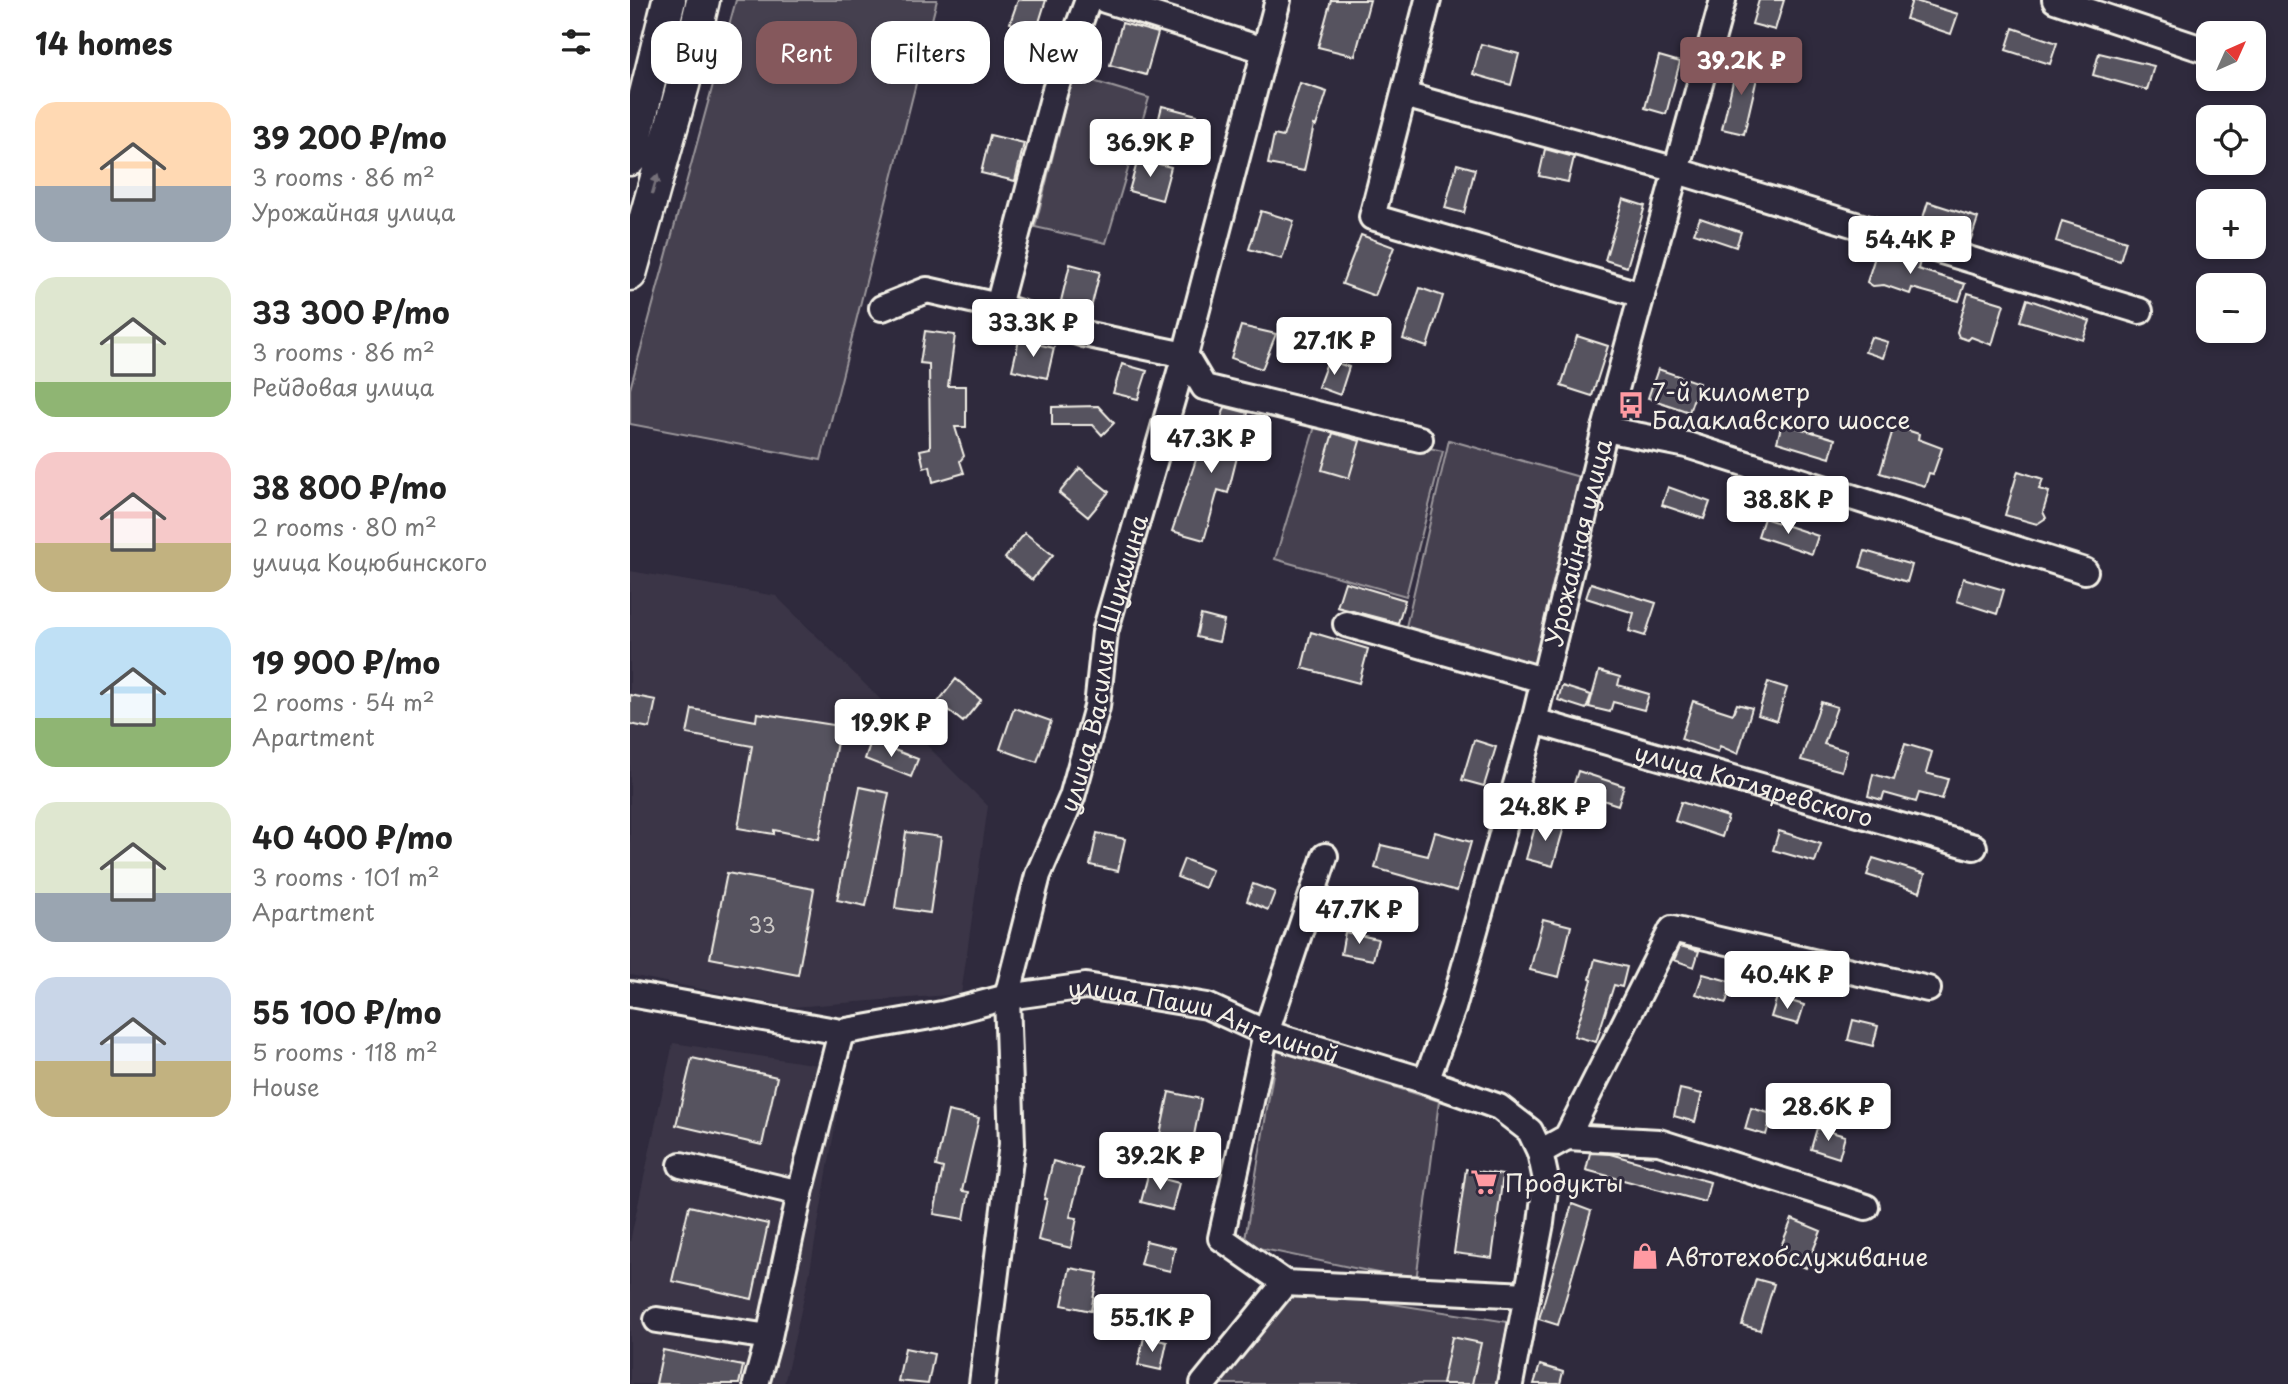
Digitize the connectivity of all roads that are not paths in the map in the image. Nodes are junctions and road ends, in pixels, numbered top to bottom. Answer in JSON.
{"nodes":[{"id":1,"x":670,"y":0,"type":"edge"},
{"id":2,"x":703,"y":0,"type":"edge"},
{"id":3,"x":1088,"y":0,"type":"edge"},
{"id":4,"x":1105,"y":0,"type":"edge"},
{"id":5,"x":1278,"y":0,"type":"edge"},
{"id":6,"x":1428,"y":0,"type":"edge"},
{"id":7,"x":1723,"y":0,"type":"edge"},
{"id":8,"x":2055,"y":0,"type":"edge"},
{"id":9,"x":2196,"y":47,"type":"edge"},
{"id":10,"x":1264,"y":50,"type":"junction"},
{"id":11,"x":640,"y":77,"type":"edge"},
{"id":12,"x":1404,"y":95,"type":"junction"},
{"id":13,"x":630,"y":159,"type":"edge"},
{"id":14,"x":1677,"y":171,"type":"junction"},
{"id":15,"x":630,"y":274,"type":"edge"},
{"id":16,"x":1642,"y":295,"type":"junction"},
{"id":17,"x":998,"y":306,"type":"junction"},
{"id":18,"x":882,"y":308,"type":"dead end"},
{"id":19,"x":2140,"y":311,"type":"dead end"},
{"id":20,"x":1185,"y":355,"type":"junction"},
{"id":21,"x":1605,"y":429,"type":"junction"},
{"id":22,"x":1420,"y":439,"type":"dead end"},
{"id":23,"x":2085,"y":571,"type":"dead end"},
{"id":24,"x":1346,"y":624,"type":"dead end"},
{"id":25,"x":1543,"y":680,"type":"junction"},
{"id":26,"x":1534,"y":721,"type":"junction"},
{"id":27,"x":1974,"y":847,"type":"dead end"},
{"id":28,"x":1325,"y":856,"type":"dead end"},
{"id":29,"x":1928,"y":989,"type":"dead end"},
{"id":30,"x":630,"y":994,"type":"edge"},
{"id":31,"x":1007,"y":997,"type":"junction"},
{"id":32,"x":841,"y":1032,"type":"junction"},
{"id":33,"x":1266,"y":1033,"type":"junction"},
{"id":34,"x":1426,"y":1081,"type":"junction"},
{"id":35,"x":1567,"y":1136,"type":"junction"},
{"id":36,"x":1540,"y":1152,"type":"junction"},
{"id":37,"x":681,"y":1165,"type":"dead end"},
{"id":38,"x":800,"y":1193,"type":"junction"},
{"id":39,"x":1866,"y":1206,"type":"dead end"},
{"id":40,"x":1285,"y":1283,"type":"junction"},
{"id":41,"x":1527,"y":1295,"type":"junction"},
{"id":42,"x":657,"y":1320,"type":"dead end"},
{"id":43,"x":769,"y":1337,"type":"junction"},
{"id":44,"x":756,"y":1384,"type":"edge"},
{"id":45,"x":982,"y":1384,"type":"edge"},
{"id":46,"x":1203,"y":1384,"type":"edge"},
{"id":47,"x":1510,"y":1384,"type":"edge"}],
"edges":[{"from":1,"to":11,"type":"main road"},
{"from":15,"to":2,"type":"main road","one_way":true},
{"from":3,"to":17,"type":"street"},
{"from":4,"to":10,"type":"street"},
{"from":5,"to":10,"type":"street","name":"улица Василия Шукшина"},
{"from":6,"to":12,"type":"street"},
{"from":7,"to":14,"type":"street","name":"Урожайная улица"},
{"from":8,"to":9,"type":"street"},
{"from":10,"to":20,"type":"street","name":"улица Василия Шукшина"},
{"from":11,"to":13,"type":"main road"},
{"from":12,"to":14,"type":"street"},
{"from":12,"to":16,"type":"street"},
{"from":14,"to":16,"type":"street","name":"Урожайная улица"},
{"from":14,"to":19,"type":"street"},
{"from":16,"to":21,"type":"street","name":"Урожайная улица"},
{"from":17,"to":18,"type":"street"},
{"from":17,"to":20,"type":"street"},
{"from":20,"to":22,"type":"street"},
{"from":20,"to":31,"type":"street","name":"улица Василия Шукшина"},
{"from":21,"to":23,"type":"street"},
{"from":21,"to":25,"type":"street","name":"Урожайная улица"},
{"from":24,"to":25,"type":"street"},
{"from":25,"to":26,"type":"street","name":"Урожайная улица"},
{"from":26,"to":27,"type":"street","name":"улица Котляревского"},
{"from":26,"to":34,"type":"street","name":"Урожайная улица"},
{"from":28,"to":33,"type":"street"},
{"from":29,"to":35,"type":"street"},
{"from":30,"to":32,"type":"street"},
{"from":31,"to":32,"type":"street","name":"улица Паши Ангелиной"},
{"from":31,"to":33,"type":"street","name":"улица Паши Ангелиной"},
{"from":31,"to":45,"type":"street","name":"улица Василия Шукшина"},
{"from":32,"to":38,"type":"street"},
{"from":33,"to":34,"type":"street","name":"улица Паши Ангелиной"},
{"from":33,"to":40,"type":"street"},
{"from":34,"to":36,"type":"street","name":"улица Паши Ангелиной"},
{"from":35,"to":36,"type":"street"},
{"from":35,"to":39,"type":"street"},
{"from":36,"to":41,"type":"street"},
{"from":37,"to":38,"type":"street"},
{"from":38,"to":43,"type":"street"},
{"from":40,"to":41,"type":"street"},
{"from":40,"to":46,"type":"street"},
{"from":41,"to":47,"type":"street"},
{"from":42,"to":43,"type":"street"},
{"from":43,"to":44,"type":"street"}]}
